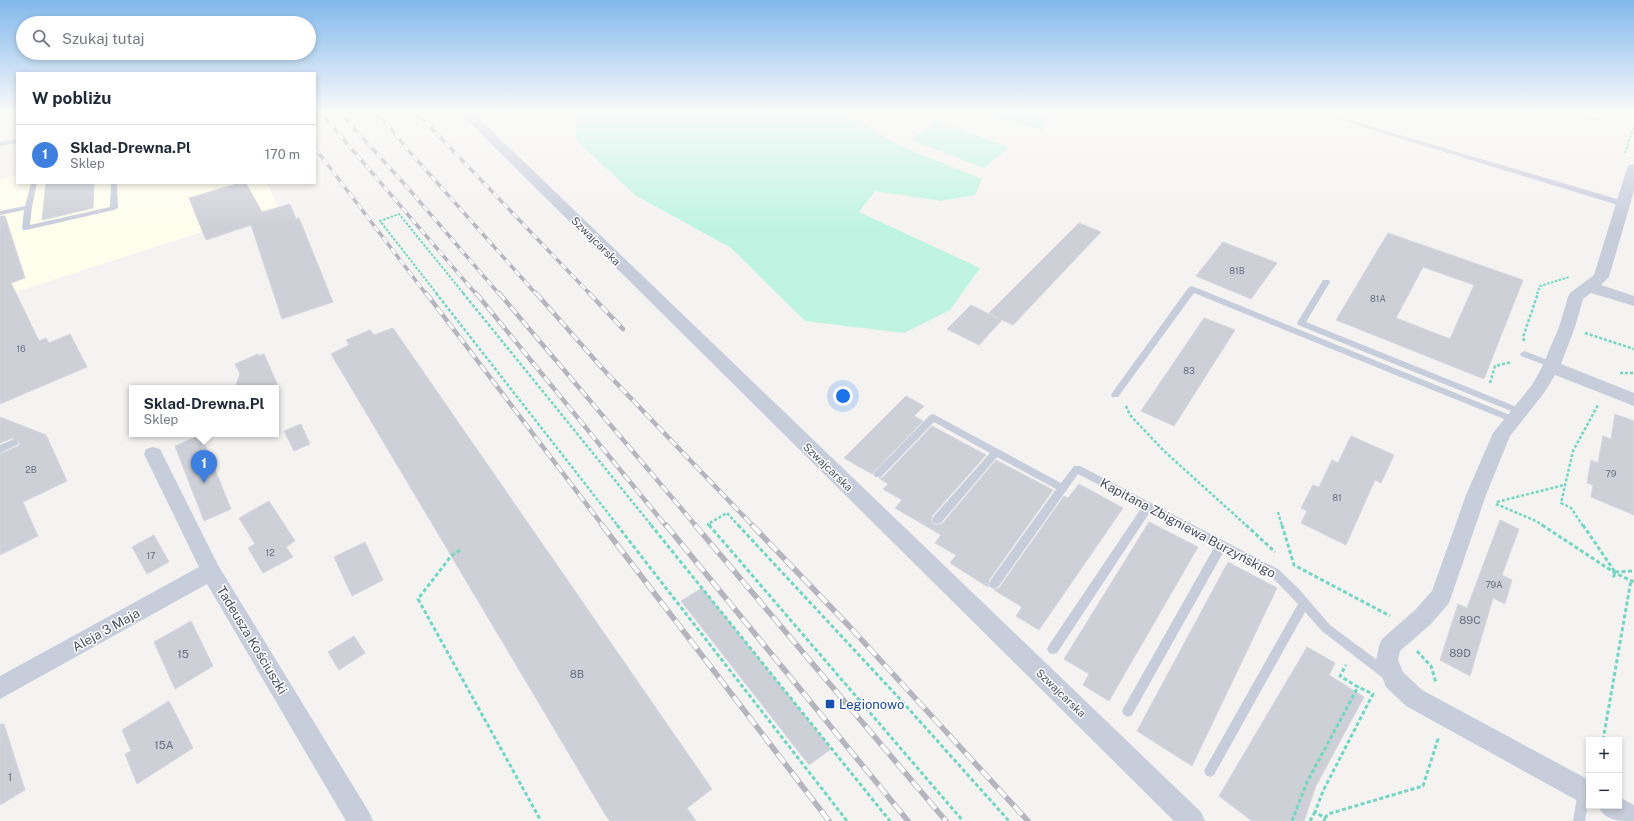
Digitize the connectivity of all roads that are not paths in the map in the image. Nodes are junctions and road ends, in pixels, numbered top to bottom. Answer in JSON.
{"nodes":[{"id":1,"x":505,"y":150,"type":"edge"},
{"id":2,"x":1445,"y":150,"type":"edge"},
{"id":3,"x":1634,"y":168,"type":"edge"},
{"id":4,"x":34,"y":184,"type":"edge"},
{"id":5,"x":114,"y":184,"type":"edge"},
{"id":6,"x":1624,"y":204,"type":"junction"},
{"id":7,"x":28,"y":207,"type":"junction"},
{"id":8,"x":0,"y":213,"type":"edge"},
{"id":9,"x":1326,"y":282,"type":"dead end"},
{"id":10,"x":1590,"y":287,"type":"junction"},
{"id":11,"x":1634,"y":301,"type":"edge"},
{"id":12,"x":1524,"y":354,"type":"dead end"},
{"id":13,"x":1552,"y":366,"type":"junction"},
{"id":14,"x":1115,"y":395,"type":"dead end"},
{"id":15,"x":1634,"y":400,"type":"edge"},
{"id":16,"x":1516,"y":415,"type":"junction"},
{"id":17,"x":14,"y":443,"type":"dead end"},
{"id":18,"x":0,"y":449,"type":"edge"},
{"id":19,"x":996,"y":452,"type":"junction"},
{"id":20,"x":153,"y":454,"type":"dead end"},
{"id":21,"x":878,"y":474,"type":"dead end"},
{"id":22,"x":1062,"y":488,"type":"junction"},
{"id":23,"x":1148,"y":506,"type":"junction"},
{"id":24,"x":937,"y":520,"type":"dead end"},
{"id":25,"x":1222,"y":544,"type":"junction"},
{"id":26,"x":211,"y":571,"type":"junction"},
{"id":27,"x":994,"y":584,"type":"dead end"},
{"id":28,"x":1304,"y":604,"type":"junction"},
{"id":29,"x":1053,"y":649,"type":"dead end"},
{"id":30,"x":1394,"y":679,"type":"junction"},
{"id":31,"x":0,"y":688,"type":"edge"},
{"id":32,"x":1128,"y":711,"type":"dead end"},
{"id":33,"x":1210,"y":771,"type":"dead end"},
{"id":34,"x":1586,"y":793,"type":"edge"},
{"id":35,"x":1616,"y":809,"type":"edge"},
{"id":36,"x":1634,"y":819,"type":"edge"},
{"id":37,"x":360,"y":821,"type":"edge"},
{"id":38,"x":1192,"y":821,"type":"edge"},
{"id":39,"x":1579,"y":821,"type":"edge"}],
"edges":[{"from":1,"to":38,"type":"street","name":"Szwajcarska"},
{"from":2,"to":6,"type":"lane"},
{"from":3,"to":6,"type":"street"},
{"from":4,"to":7,"type":"lane"},
{"from":5,"to":7,"type":"lane"},
{"from":6,"to":10,"type":"street"},
{"from":7,"to":8,"type":"lane"},
{"from":9,"to":16,"type":"lane"},
{"from":10,"to":11,"type":"street"},
{"from":10,"to":13,"type":"street"},
{"from":12,"to":13,"type":"lane"},
{"from":13,"to":15,"type":"street"},
{"from":13,"to":16,"type":"street"},
{"from":14,"to":16,"type":"lane"},
{"from":16,"to":30,"type":"street"},
{"from":17,"to":18,"type":"lane"},
{"from":19,"to":21,"type":"lane"},
{"from":19,"to":22,"type":"lane"},
{"from":19,"to":24,"type":"lane"},
{"from":20,"to":26,"type":"street","name":"Tadeusza Kościuszki"},
{"from":22,"to":23,"type":"lane","name":"Kapitana Zbigniewa Burzyńskigo"},
{"from":22,"to":27,"type":"lane"},
{"from":23,"to":25,"type":"lane","name":"Kapitana Zbigniewa Burzyńskigo"},
{"from":23,"to":29,"type":"lane"},
{"from":25,"to":28,"type":"lane","name":"Kapitana Zbigniewa Burzyńskigo"},
{"from":25,"to":32,"type":"lane"},
{"from":26,"to":31,"type":"street","name":"Aleja 3 Maja"},
{"from":26,"to":37,"type":"street","name":"Tadeusza Kościuszki"},
{"from":28,"to":30,"type":"lane","name":"Kapitana Zbigniewa Burzyńskigo"},
{"from":28,"to":33,"type":"lane"},
{"from":30,"to":34,"type":"street","name":"Kapitana Zbigniewa Burzyńskigo"},
{"from":34,"to":39,"type":"lane"},
{"from":35,"to":36,"type":"street"}]}
